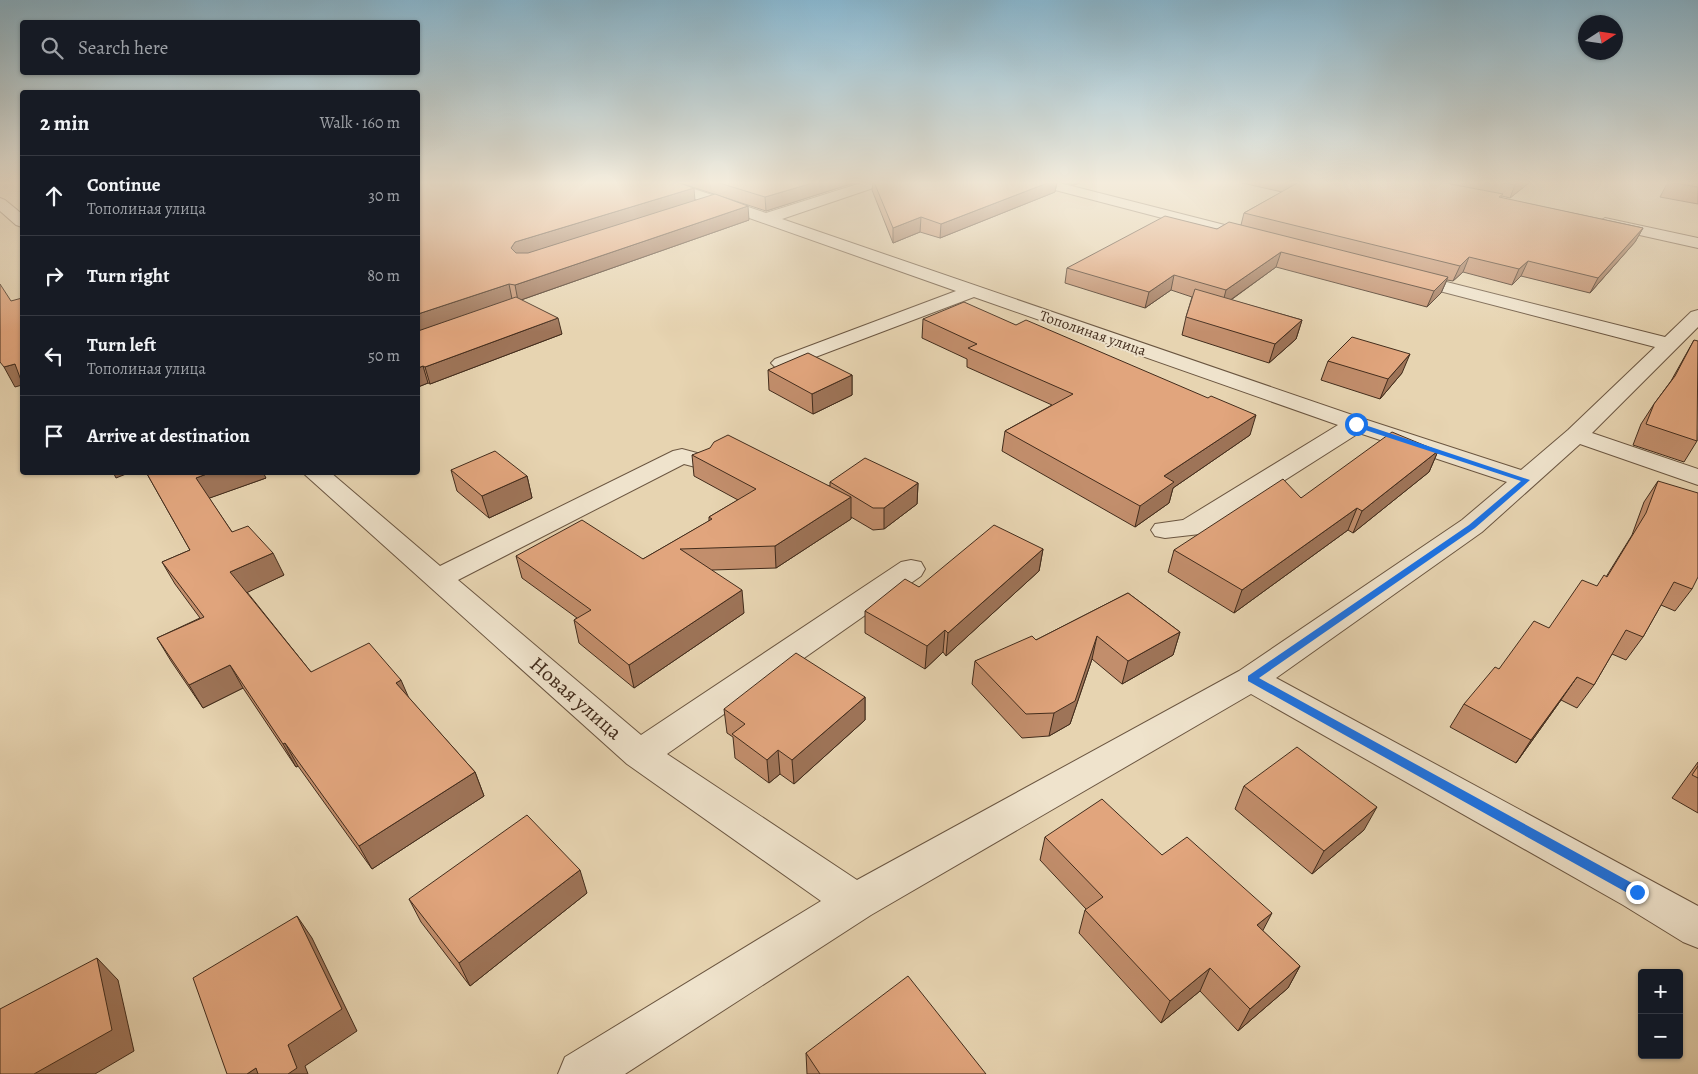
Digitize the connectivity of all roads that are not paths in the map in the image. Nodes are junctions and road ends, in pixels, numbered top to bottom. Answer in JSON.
{"nodes":[{"id":1,"x":803,"y":232,"type":"edge"},
{"id":2,"x":1234,"y":232,"type":"edge"},
{"id":3,"x":1649,"y":232,"type":"edge"},
{"id":4,"x":1272,"y":242,"type":"edge"},
{"id":5,"x":1698,"y":242,"type":"edge"},
{"id":6,"x":1388,"y":272,"type":"edge"},
{"id":7,"x":972,"y":291,"type":"junction"},
{"id":8,"x":1698,"y":316,"type":"edge"},
{"id":9,"x":1667,"y":344,"type":"junction"},
{"id":10,"x":782,"y":363,"type":"edge"},
{"id":11,"x":1356,"y":424,"type":"junction"},
{"id":12,"x":1576,"y":435,"type":"junction"},
{"id":13,"x":703,"y":462,"type":"edge"},
{"id":14,"x":317,"y":475,"type":"edge"},
{"id":15,"x":1698,"y":477,"type":"edge"},
{"id":16,"x":1526,"y":480,"type":"junction"},
{"id":17,"x":1165,"y":530,"type":"dead end"},
{"id":18,"x":912,"y":569,"type":"dead end"},
{"id":19,"x":437,"y":579,"type":"junction"},
{"id":20,"x":1251,"y":679,"type":"junction"},
{"id":21,"x":640,"y":754,"type":"junction"},
{"id":22,"x":856,"y":902,"type":"junction"},
{"id":23,"x":1698,"y":928,"type":"edge"},
{"id":24,"x":582,"y":1074,"type":"edge"}],
"edges":[{"from":1,"to":7,"type":"street","name":"Тополиная улица"},
{"from":2,"to":4,"type":"street"},
{"from":3,"to":5,"type":"street"},
{"from":6,"to":9,"type":"street"},
{"from":7,"to":10,"type":"street"},
{"from":7,"to":11,"type":"street","name":"Тополиная улица"},
{"from":8,"to":9,"type":"street"},
{"from":9,"to":12,"type":"street"},
{"from":11,"to":16,"type":"street","name":"Тополиная улица"},
{"from":11,"to":17,"type":"street"},
{"from":12,"to":15,"type":"street"},
{"from":12,"to":16,"type":"street"},
{"from":13,"to":19,"type":"street"},
{"from":14,"to":19,"type":"street","name":"Новая улица"},
{"from":16,"to":20,"type":"street"},
{"from":18,"to":21,"type":"street"},
{"from":19,"to":21,"type":"street","name":"Новая улица"},
{"from":20,"to":22,"type":"street"},
{"from":20,"to":23,"type":"street"},
{"from":21,"to":22,"type":"street","name":"Новая улица"},
{"from":22,"to":24,"type":"street"}]}
